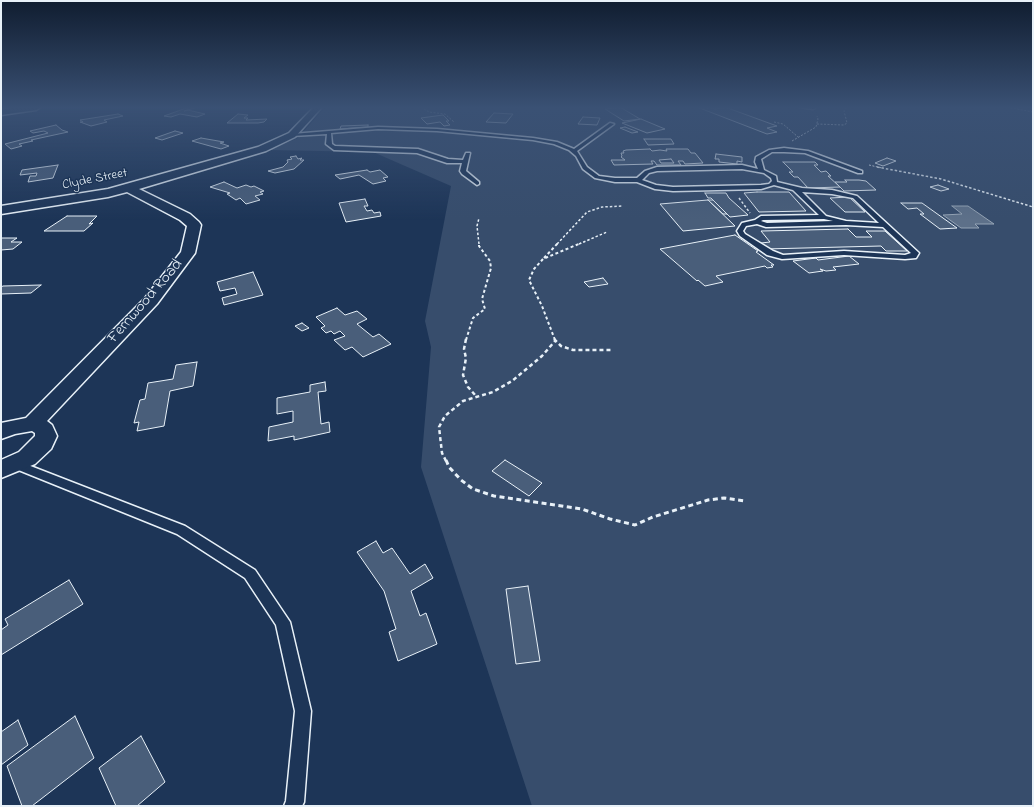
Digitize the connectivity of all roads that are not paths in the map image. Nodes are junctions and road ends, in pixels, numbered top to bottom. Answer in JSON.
{"nodes":[{"id":1,"x":271,"y":145,"type":"edge"},
{"id":2,"x":330,"y":145,"type":"edge"},
{"id":3,"x":561,"y":145,"type":"edge"},
{"id":4,"x":583,"y":145,"type":"edge"},
{"id":5,"x":574,"y":151,"type":"junction"},
{"id":6,"x":468,"y":154,"type":"dead end"},
{"id":7,"x":465,"y":162,"type":"junction"},
{"id":8,"x":761,"y":170,"type":"junction"},
{"id":9,"x":860,"y":172,"type":"dead end"},
{"id":10,"x":638,"y":180,"type":"junction"},
{"id":11,"x":477,"y":183,"type":"dead end"},
{"id":12,"x":774,"y":183,"type":"junction"},
{"id":13,"x":129,"y":188,"type":"junction"},
{"id":14,"x":796,"y":189,"type":"junction"},
{"id":15,"x":1,"y":210,"type":"edge"},
{"id":16,"x":824,"y":217,"type":"junction"},
{"id":17,"x":757,"y":222,"type":"junction"},
{"id":18,"x":846,"y":224,"type":"junction"},
{"id":19,"x":886,"y":226,"type":"junction"},
{"id":20,"x":32,"y":424,"type":"junction"},
{"id":21,"x":1,"y":431,"type":"edge"},
{"id":22,"x":6,"y":468,"type":"edge"},
{"id":23,"x":293,"y":806,"type":"edge"}],
"edges":[{"from":1,"to":13,"type":"street","name":"Clyde Street"},
{"from":2,"to":7,"type":"lane"},
{"from":3,"to":5,"type":"lane"},
{"from":4,"to":5,"type":"lane"},
{"from":5,"to":10,"type":"lane"},
{"from":6,"to":7,"type":"lane"},
{"from":7,"to":11,"type":"lane"},
{"from":8,"to":9,"type":"lane"},
{"from":8,"to":10,"type":"lane"},
{"from":8,"to":12,"type":"lane"},
{"from":10,"to":12,"type":"lane"},
{"from":12,"to":14,"type":"lane"},
{"from":13,"to":15,"type":"street","name":"Clyde Street"},
{"from":13,"to":20,"type":"street","name":"Fernwood Road"},
{"from":14,"to":16,"type":"lane"},
{"from":14,"to":19,"type":"lane"},
{"from":16,"to":17,"type":"lane"},
{"from":16,"to":18,"type":"lane"},
{"from":17,"to":18,"type":"lane"},
{"from":17,"to":19,"type":"lane"},
{"from":18,"to":19,"type":"lane"},
{"from":20,"to":21,"type":"street"},
{"from":20,"to":22,"type":"street"},
{"from":22,"to":23,"type":"lane"}]}
